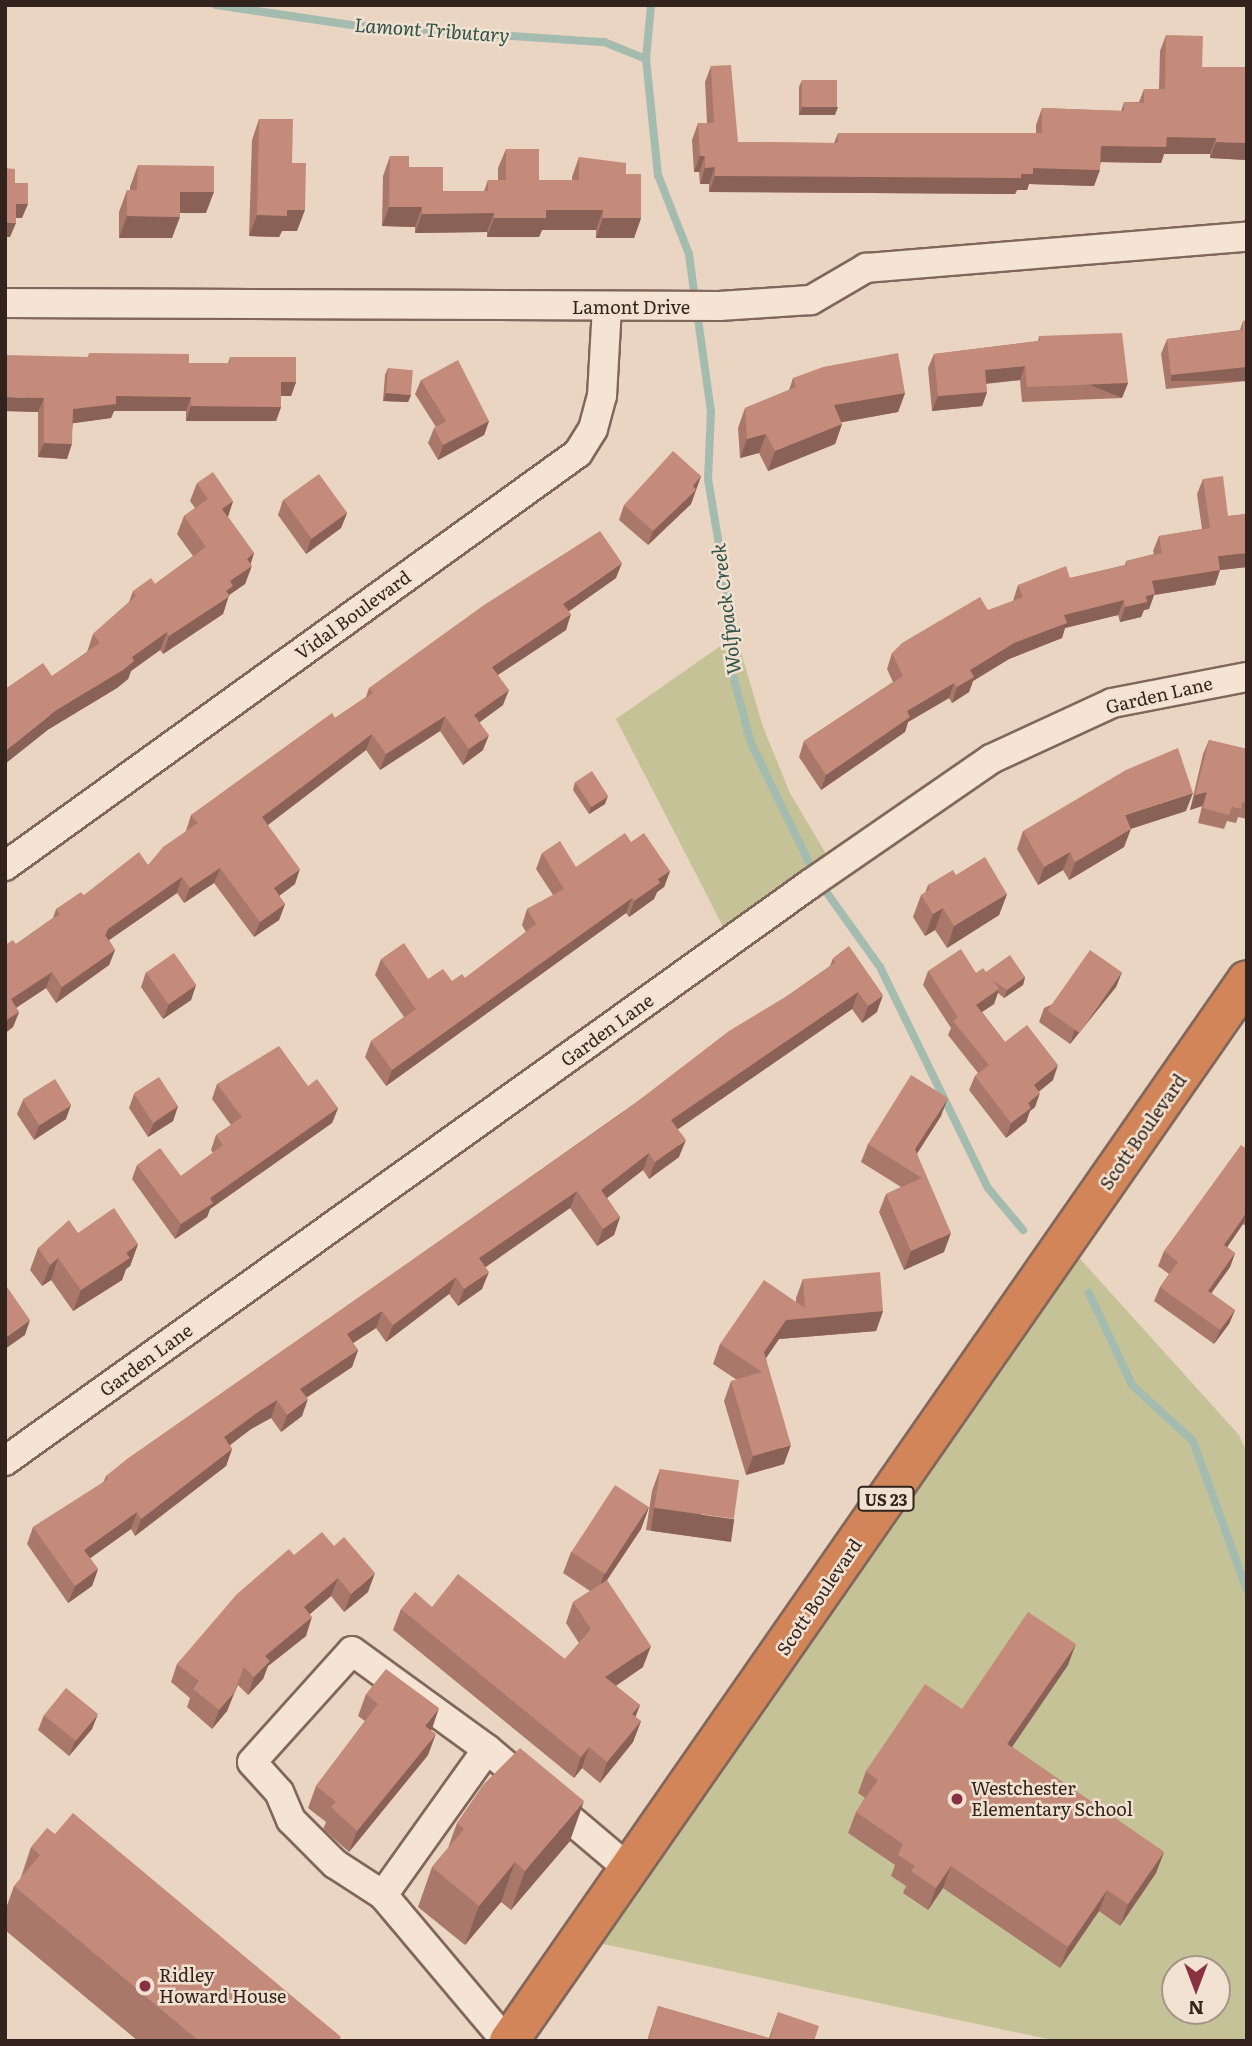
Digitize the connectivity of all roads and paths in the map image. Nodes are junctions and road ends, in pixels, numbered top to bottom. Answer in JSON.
{"nodes":[{"id":1,"x":1247,"y":237,"type":"edge"},
{"id":2,"x":5,"y":303,"type":"edge"},
{"id":3,"x":607,"y":307,"type":"junction"},
{"id":4,"x":1247,"y":677,"type":"edge"},
{"id":5,"x":5,"y":866,"type":"edge"},
{"id":6,"x":1247,"y":980,"type":"edge"},
{"id":7,"x":5,"y":1461,"type":"edge"},
{"id":8,"x":487,"y":1749,"type":"junction"},
{"id":9,"x":631,"y":1870,"type":"junction"},
{"id":10,"x":383,"y":1895,"type":"junction"},
{"id":11,"x":508,"y":2041,"type":"edge"}],
"edges":[{"from":1,"to":3,"type":"street","name":"Lamont Drive"},
{"from":2,"to":3,"type":"street","name":"Lamont Drive"},
{"from":3,"to":5,"type":"street","name":"Vidal Boulevard"},
{"from":4,"to":7,"type":"street","name":"Garden Lane"},
{"from":6,"to":9,"type":"highway","name":"Scott Boulevard","number":"US 23"},
{"from":8,"to":9,"type":"street"},
{"from":8,"to":10,"type":"street"},
{"from":8,"to":10,"type":"street"},
{"from":9,"to":11,"type":"highway","name":"Scott Boulevard","number":"US 23"},
{"from":10,"to":11,"type":"street"}]}
